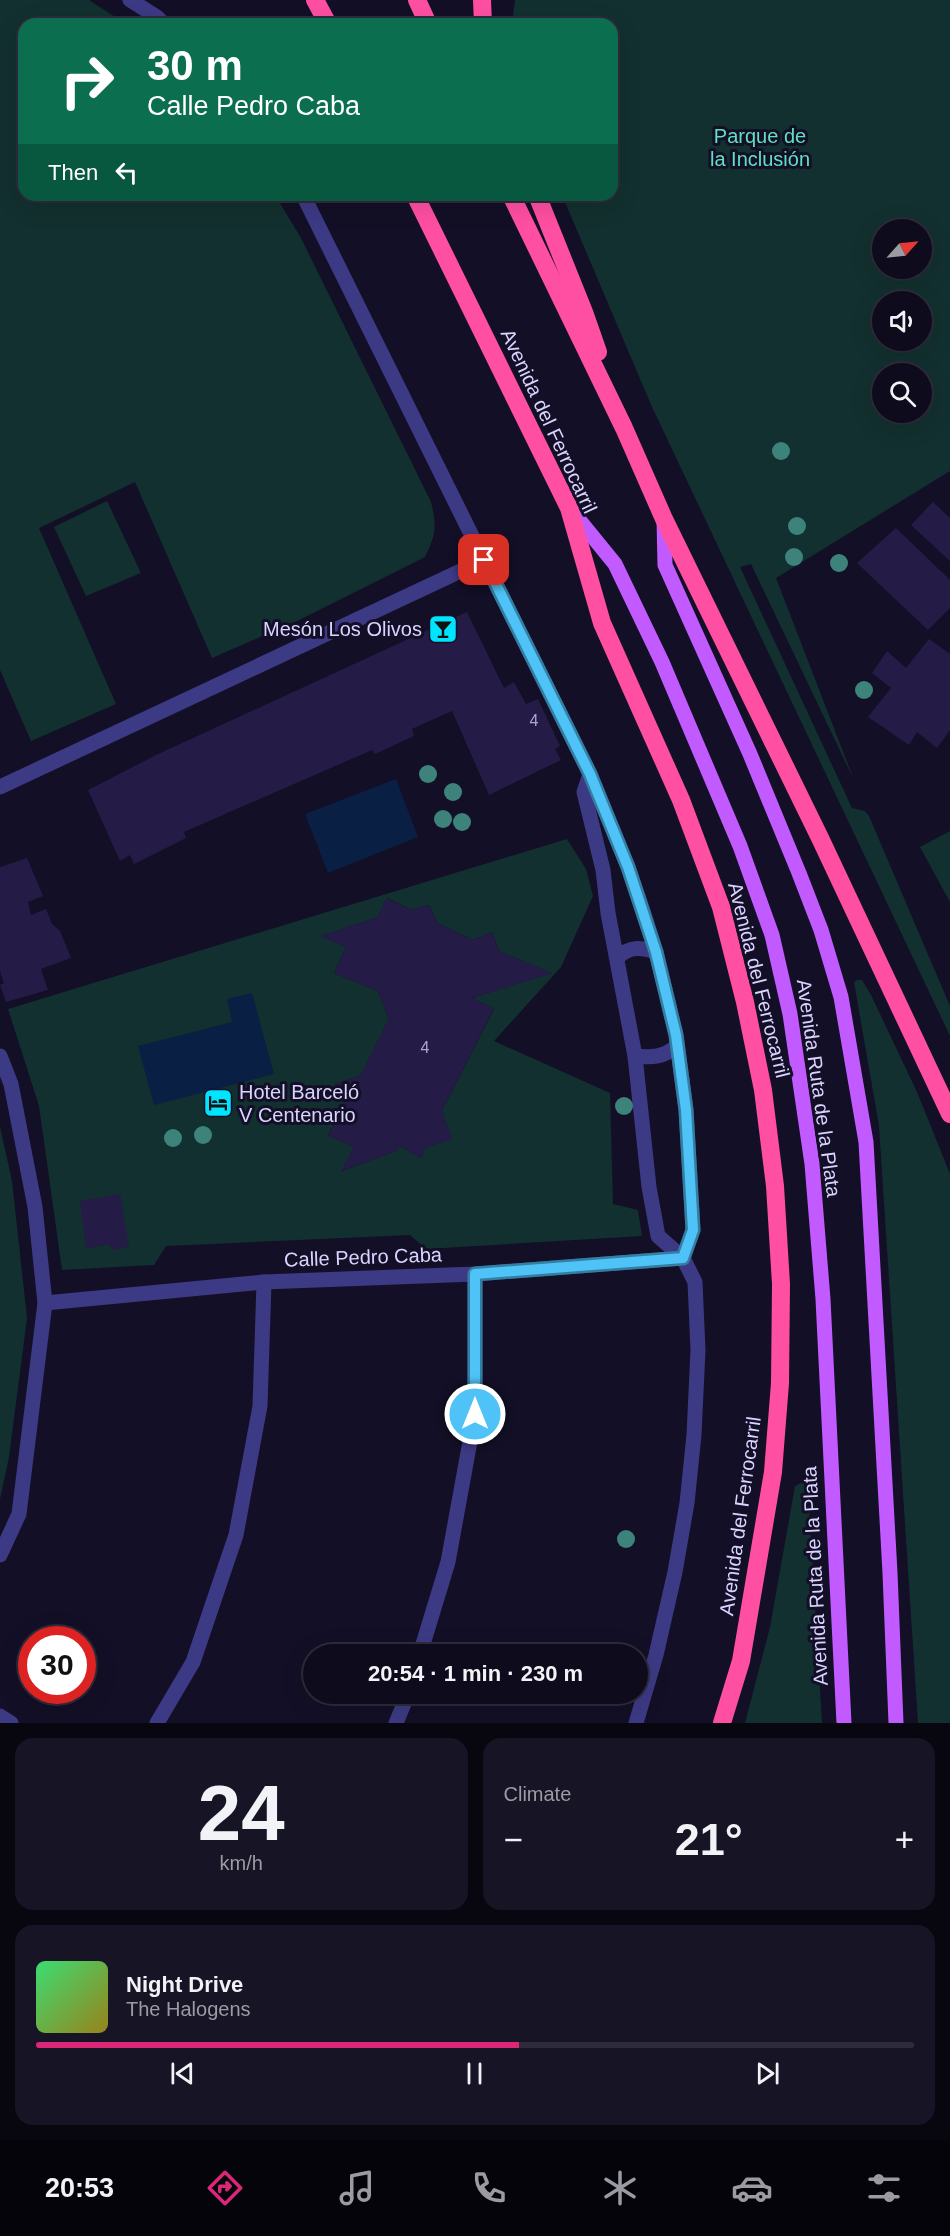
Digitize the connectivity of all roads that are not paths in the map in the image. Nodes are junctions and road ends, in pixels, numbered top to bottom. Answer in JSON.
{"nodes":[{"id":1,"x":130,"y":0,"type":"edge"},
{"id":2,"x":315,"y":0,"type":"edge"},
{"id":3,"x":417,"y":0,"type":"edge"},
{"id":4,"x":482,"y":0,"type":"edge"},
{"id":5,"x":158,"y":18,"type":"edge"},
{"id":6,"x":325,"y":18,"type":"edge"},
{"id":7,"x":425,"y":18,"type":"edge"},
{"id":8,"x":483,"y":18,"type":"edge"},
{"id":9,"x":306,"y":201,"type":"edge"},
{"id":10,"x":418,"y":201,"type":"edge"},
{"id":11,"x":514,"y":201,"type":"edge"},
{"id":12,"x":539,"y":201,"type":"edge"},
{"id":13,"x":624,"y":428,"type":"junction"},
{"id":14,"x":569,"y":508,"type":"junction"},
{"id":15,"x":664,"y":519,"type":"junction"},
{"id":16,"x":484,"y":560,"type":"junction"},
{"id":17,"x":590,"y":774,"type":"junction"},
{"id":18,"x":0,"y":787,"type":"edge"},
{"id":19,"x":656,"y":952,"type":"junction"},
{"id":20,"x":617,"y":958,"type":"junction"},
{"id":21,"x":677,"y":1046,"type":"junction"},
{"id":22,"x":0,"y":1056,"type":"edge"},
{"id":23,"x":634,"y":1056,"type":"junction"},
{"id":24,"x":950,"y":1114,"type":"edge"},
{"id":25,"x":683,"y":1258,"type":"junction"},
{"id":26,"x":475,"y":1274,"type":"junction"},
{"id":27,"x":264,"y":1282,"type":"junction"},
{"id":28,"x":45,"y":1303,"type":"junction"},
{"id":29,"x":0,"y":1554,"type":"edge"},
{"id":30,"x":423,"y":1644,"type":"edge"},
{"id":31,"x":404,"y":1704,"type":"edge"},
{"id":32,"x":0,"y":1716,"type":"edge"},
{"id":33,"x":11,"y":1723,"type":"edge"},
{"id":34,"x":157,"y":1723,"type":"edge"},
{"id":35,"x":396,"y":1723,"type":"edge"},
{"id":36,"x":636,"y":1723,"type":"edge"},
{"id":37,"x":722,"y":1723,"type":"edge"},
{"id":38,"x":844,"y":1723,"type":"edge"},
{"id":39,"x":896,"y":1723,"type":"edge"}],
"edges":[{"from":1,"to":5,"type":"street"},
{"from":2,"to":6,"type":"highway"},
{"from":3,"to":7,"type":"highway"},
{"from":4,"to":8,"type":"highway"},
{"from":9,"to":16,"type":"street"},
{"from":10,"to":14,"type":"highway","name":"Avenida del Ferrocarril"},
{"from":11,"to":13,"type":"highway"},
{"from":12,"to":13,"type":"highway"},
{"from":13,"to":15,"type":"highway"},
{"from":14,"to":37,"type":"highway","name":"Avenida del Ferrocarril"},
{"from":14,"to":38,"type":"main road","name":"Avenida Ruta de la Plata"},
{"from":15,"to":24,"type":"highway"},
{"from":15,"to":39,"type":"main road","name":"Avenida Ruta de la Plata"},
{"from":16,"to":17,"type":"street"},
{"from":16,"to":18,"type":"street"},
{"from":17,"to":19,"type":"street"},
{"from":17,"to":20,"type":"street"},
{"from":19,"to":20,"type":"street"},
{"from":19,"to":21,"type":"street"},
{"from":20,"to":23,"type":"street"},
{"from":21,"to":23,"type":"street"},
{"from":21,"to":25,"type":"street"},
{"from":22,"to":28,"type":"street"},
{"from":23,"to":25,"type":"street"},
{"from":25,"to":26,"type":"street","name":"Calle Pedro Caba"},
{"from":25,"to":36,"type":"street"},
{"from":26,"to":27,"type":"street","name":"Calle Pedro Caba"},
{"from":26,"to":30,"type":"street"},
{"from":27,"to":28,"type":"street","name":"Calle Pedro Caba"},
{"from":27,"to":34,"type":"street"},
{"from":28,"to":29,"type":"street"},
{"from":31,"to":35,"type":"street"},
{"from":32,"to":33,"type":"street"}]}
